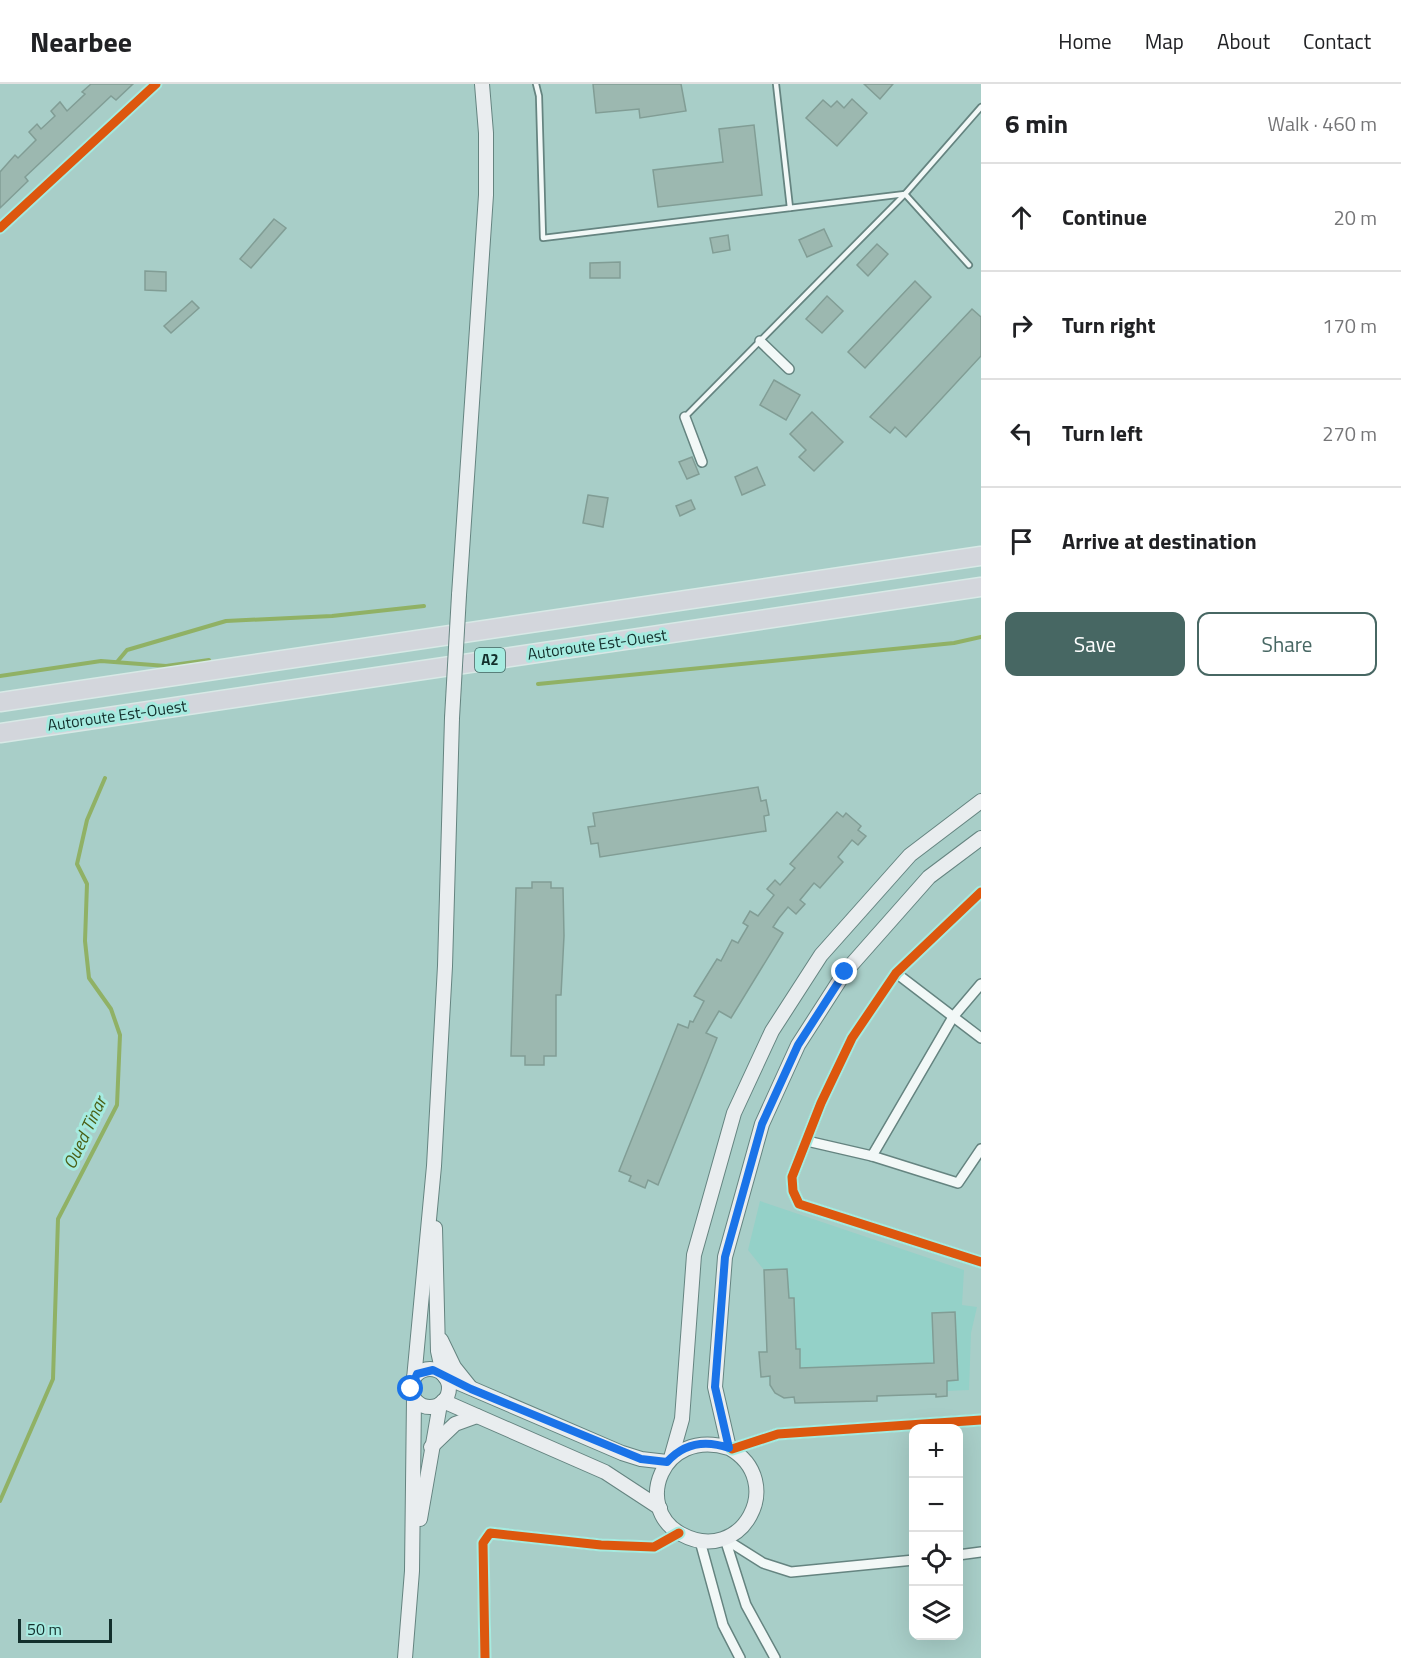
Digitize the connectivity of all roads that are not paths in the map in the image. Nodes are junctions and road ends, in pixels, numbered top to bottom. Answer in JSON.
{"nodes":[{"id":1,"x":156,"y":84,"type":"edge"},
{"id":2,"x":482,"y":84,"type":"edge"},
{"id":3,"x":536,"y":84,"type":"edge"},
{"id":4,"x":776,"y":84,"type":"edge"},
{"id":5,"x":981,"y":107,"type":"edge"},
{"id":6,"x":904,"y":194,"type":"junction"},
{"id":7,"x":790,"y":208,"type":"junction"},
{"id":8,"x":2,"y":221,"type":"edge"},
{"id":9,"x":969,"y":266,"type":"dead end"},
{"id":10,"x":760,"y":342,"type":"junction"},
{"id":11,"x":789,"y":369,"type":"dead end"},
{"id":12,"x":685,"y":417,"type":"joint"},
{"id":13,"x":702,"y":462,"type":"dead end"},
{"id":14,"x":981,"y":556,"type":"edge"},
{"id":15,"x":981,"y":587,"type":"edge"},
{"id":16,"x":0,"y":702,"type":"edge"},
{"id":17,"x":0,"y":733,"type":"edge"},
{"id":18,"x":981,"y":801,"type":"edge"},
{"id":19,"x":981,"y":838,"type":"edge"},
{"id":20,"x":981,"y":892,"type":"edge"},
{"id":21,"x":896,"y":973,"type":"junction"},
{"id":22,"x":981,"y":984,"type":"edge"},
{"id":23,"x":953,"y":1017,"type":"junction"},
{"id":24,"x":981,"y":1038,"type":"edge"},
{"id":25,"x":807,"y":1141,"type":"junction"},
{"id":26,"x":981,"y":1149,"type":"edge"},
{"id":27,"x":872,"y":1156,"type":"junction"},
{"id":28,"x":434,"y":1166,"type":"junction"},
{"id":29,"x":981,"y":1262,"type":"edge"},
{"id":30,"x":438,"y":1329,"type":"junction"},
{"id":31,"x":444,"y":1375,"type":"junction"},
{"id":32,"x":414,"y":1379,"type":"junction"},
{"id":33,"x":471,"y":1389,"type":"junction"},
{"id":34,"x":414,"y":1398,"type":"junction"},
{"id":35,"x":441,"y":1402,"type":"junction"},
{"id":36,"x":477,"y":1416,"type":"junction"},
{"id":37,"x":981,"y":1419,"type":"edge"},
{"id":38,"x":730,"y":1448,"type":"junction"},
{"id":39,"x":430,"y":1449,"type":"junction"},
{"id":40,"x":669,"y":1460,"type":"junction"},
{"id":41,"x":660,"y":1508,"type":"junction"},
{"id":42,"x":679,"y":1533,"type":"junction"},
{"id":43,"x":725,"y":1539,"type":"junction"},
{"id":44,"x":700,"y":1541,"type":"junction"},
{"id":45,"x":981,"y":1552,"type":"edge"},
{"id":46,"x":963,"y":1554,"type":"edge"},
{"id":47,"x":909,"y":1560,"type":"edge"},
{"id":48,"x":412,"y":1571,"type":"junction"},
{"id":49,"x":405,"y":1658,"type":"edge"},
{"id":50,"x":485,"y":1658,"type":"edge"},
{"id":51,"x":740,"y":1658,"type":"edge"},
{"id":52,"x":775,"y":1658,"type":"edge"}],
"edges":[{"from":1,"to":8,"type":"street"},
{"from":2,"to":28,"type":"main road","bridge":true},
{"from":3,"to":7,"type":"lane"},
{"from":4,"to":7,"type":"lane"},
{"from":5,"to":6,"type":"lane"},
{"from":6,"to":7,"type":"lane"},
{"from":6,"to":9,"type":"lane"},
{"from":6,"to":10,"type":"lane"},
{"from":10,"to":11,"type":"street"},
{"from":10,"to":12,"type":"lane"},
{"from":12,"to":13,"type":"street"},
{"from":14,"to":16,"type":"highway","name":"Autoroute Est-Ouest","number":"A2"},
{"from":15,"to":17,"type":"highway","name":"Autoroute Est-Ouest","number":"A2"},
{"from":18,"to":40,"type":"main road"},
{"from":19,"to":38,"type":"main road"},
{"from":20,"to":21,"type":"street"},
{"from":21,"to":23,"type":"street"},
{"from":21,"to":25,"type":"street"},
{"from":22,"to":23,"type":"street"},
{"from":23,"to":24,"type":"street"},
{"from":23,"to":27,"type":"street"},
{"from":25,"to":27,"type":"street"},
{"from":25,"to":29,"type":"street"},
{"from":26,"to":27,"type":"street"},
{"from":28,"to":30,"type":"main road"},
{"from":28,"to":32,"type":"main road"},
{"from":30,"to":31,"type":"main road"},
{"from":30,"to":33,"type":"main road"},
{"from":31,"to":32,"type":"main road"},
{"from":31,"to":33,"type":"main road"},
{"from":31,"to":35,"type":"main road"},
{"from":32,"to":34,"type":"main road"},
{"from":33,"to":40,"type":"main road"},
{"from":34,"to":35,"type":"main road"},
{"from":34,"to":48,"type":"main road"},
{"from":35,"to":36,"type":"main road"},
{"from":35,"to":39,"type":"main road"},
{"from":36,"to":39,"type":"main road"},
{"from":36,"to":41,"type":"main road"},
{"from":37,"to":38,"type":"street"},
{"from":38,"to":40,"type":"main road"},
{"from":38,"to":43,"type":"main road"},
{"from":39,"to":48,"type":"main road"},
{"from":40,"to":41,"type":"main road"},
{"from":41,"to":42,"type":"main road"},
{"from":42,"to":44,"type":"main road"},
{"from":42,"to":50,"type":"street"},
{"from":43,"to":44,"type":"main road"},
{"from":43,"to":47,"type":"street"},
{"from":43,"to":52,"type":"street"},
{"from":44,"to":51,"type":"street"},
{"from":45,"to":46,"type":"street"},
{"from":48,"to":49,"type":"main road"}]}
